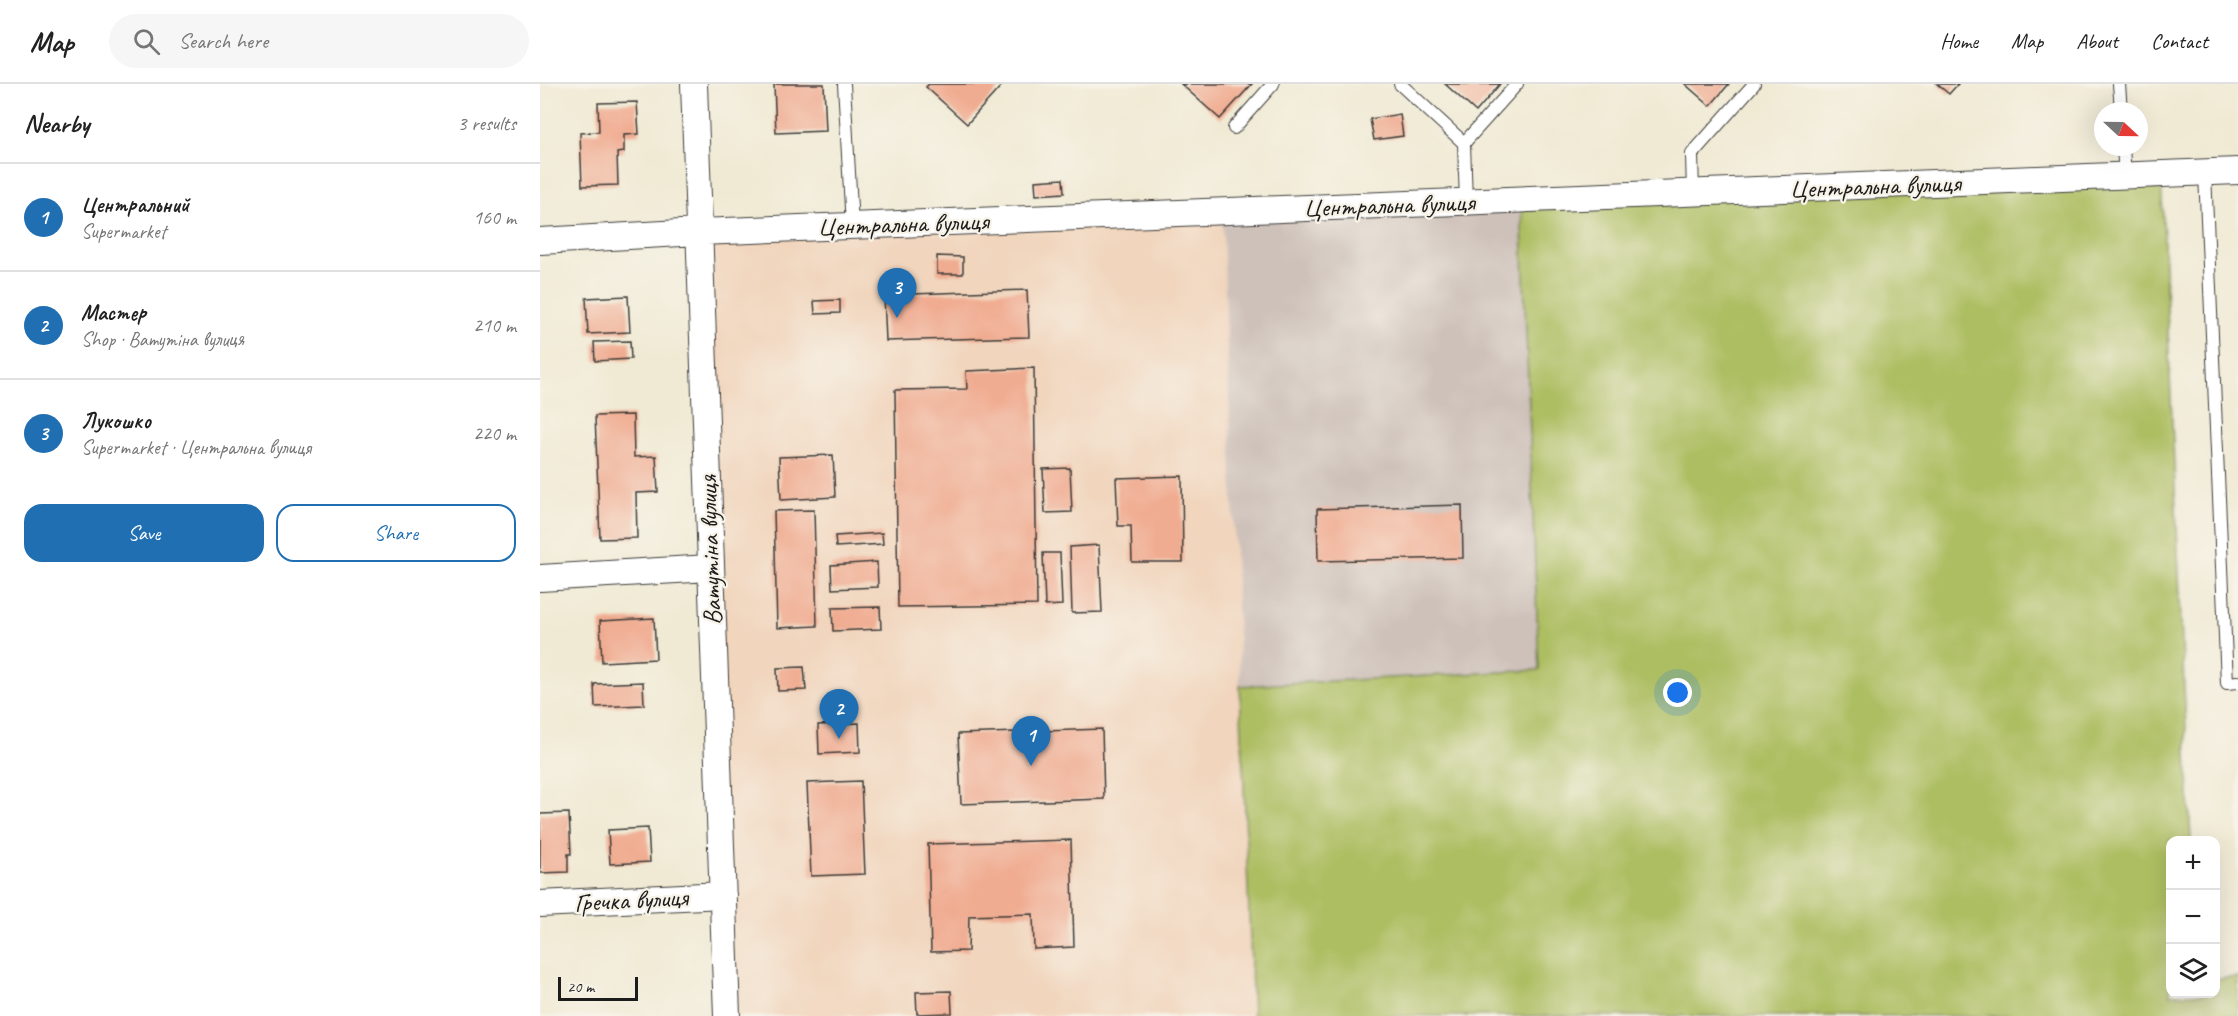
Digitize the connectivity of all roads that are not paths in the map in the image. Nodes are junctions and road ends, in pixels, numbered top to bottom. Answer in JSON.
{"nodes":[{"id":1,"x":694,"y":84,"type":"edge"},
{"id":2,"x":844,"y":84,"type":"edge"},
{"id":3,"x":1273,"y":84,"type":"edge"},
{"id":4,"x":1400,"y":84,"type":"edge"},
{"id":5,"x":1517,"y":84,"type":"edge"},
{"id":6,"x":1754,"y":84,"type":"edge"},
{"id":7,"x":2119,"y":84,"type":"edge"},
{"id":8,"x":2120,"y":102,"type":"edge"},
{"id":9,"x":1234,"y":128,"type":"dead end"},
{"id":10,"x":1464,"y":143,"type":"junction"},
{"id":11,"x":2124,"y":156,"type":"edge"},
{"id":12,"x":2238,"y":171,"type":"edge"},
{"id":13,"x":2205,"y":173,"type":"junction"},
{"id":14,"x":2125,"y":176,"type":"junction"},
{"id":15,"x":1693,"y":193,"type":"junction"},
{"id":16,"x":1466,"y":202,"type":"junction"},
{"id":17,"x":852,"y":226,"type":"junction"},
{"id":18,"x":699,"y":232,"type":"junction"},
{"id":19,"x":540,"y":241,"type":"edge"},
{"id":20,"x":710,"y":568,"type":"junction"},
{"id":21,"x":540,"y":578,"type":"edge"},
{"id":22,"x":2238,"y":682,"type":"edge"},
{"id":23,"x":723,"y":895,"type":"junction"},
{"id":24,"x":540,"y":904,"type":"edge"},
{"id":25,"x":727,"y":1016,"type":"edge"}],
"edges":[{"from":1,"to":18,"type":"street","name":"Ватутіна вулиця"},
{"from":2,"to":17,"type":"lane"},
{"from":3,"to":9,"type":"lane"},
{"from":4,"to":10,"type":"lane"},
{"from":5,"to":10,"type":"lane"},
{"from":6,"to":15,"type":"lane"},
{"from":7,"to":8,"type":"lane"},
{"from":10,"to":16,"type":"lane"},
{"from":11,"to":14,"type":"lane"},
{"from":12,"to":13,"type":"street","name":"Центральна вулиця"},
{"from":13,"to":14,"type":"street","name":"Центральна вулиця"},
{"from":13,"to":22,"type":"lane"},
{"from":14,"to":15,"type":"street","name":"Центральна вулиця"},
{"from":15,"to":16,"type":"street","name":"Центральна вулиця"},
{"from":16,"to":17,"type":"street","name":"Центральна вулиця"},
{"from":17,"to":18,"type":"street","name":"Центральна вулиця"},
{"from":18,"to":19,"type":"street","name":"Центральна вулиця"},
{"from":18,"to":20,"type":"street","name":"Ватутіна вулиця"},
{"from":20,"to":21,"type":"street"},
{"from":20,"to":23,"type":"street","name":"Ватутіна вулиця"},
{"from":23,"to":24,"type":"street","name":"Гречка вулиця"},
{"from":23,"to":25,"type":"street","name":"Ватутіна вулиця"}]}
